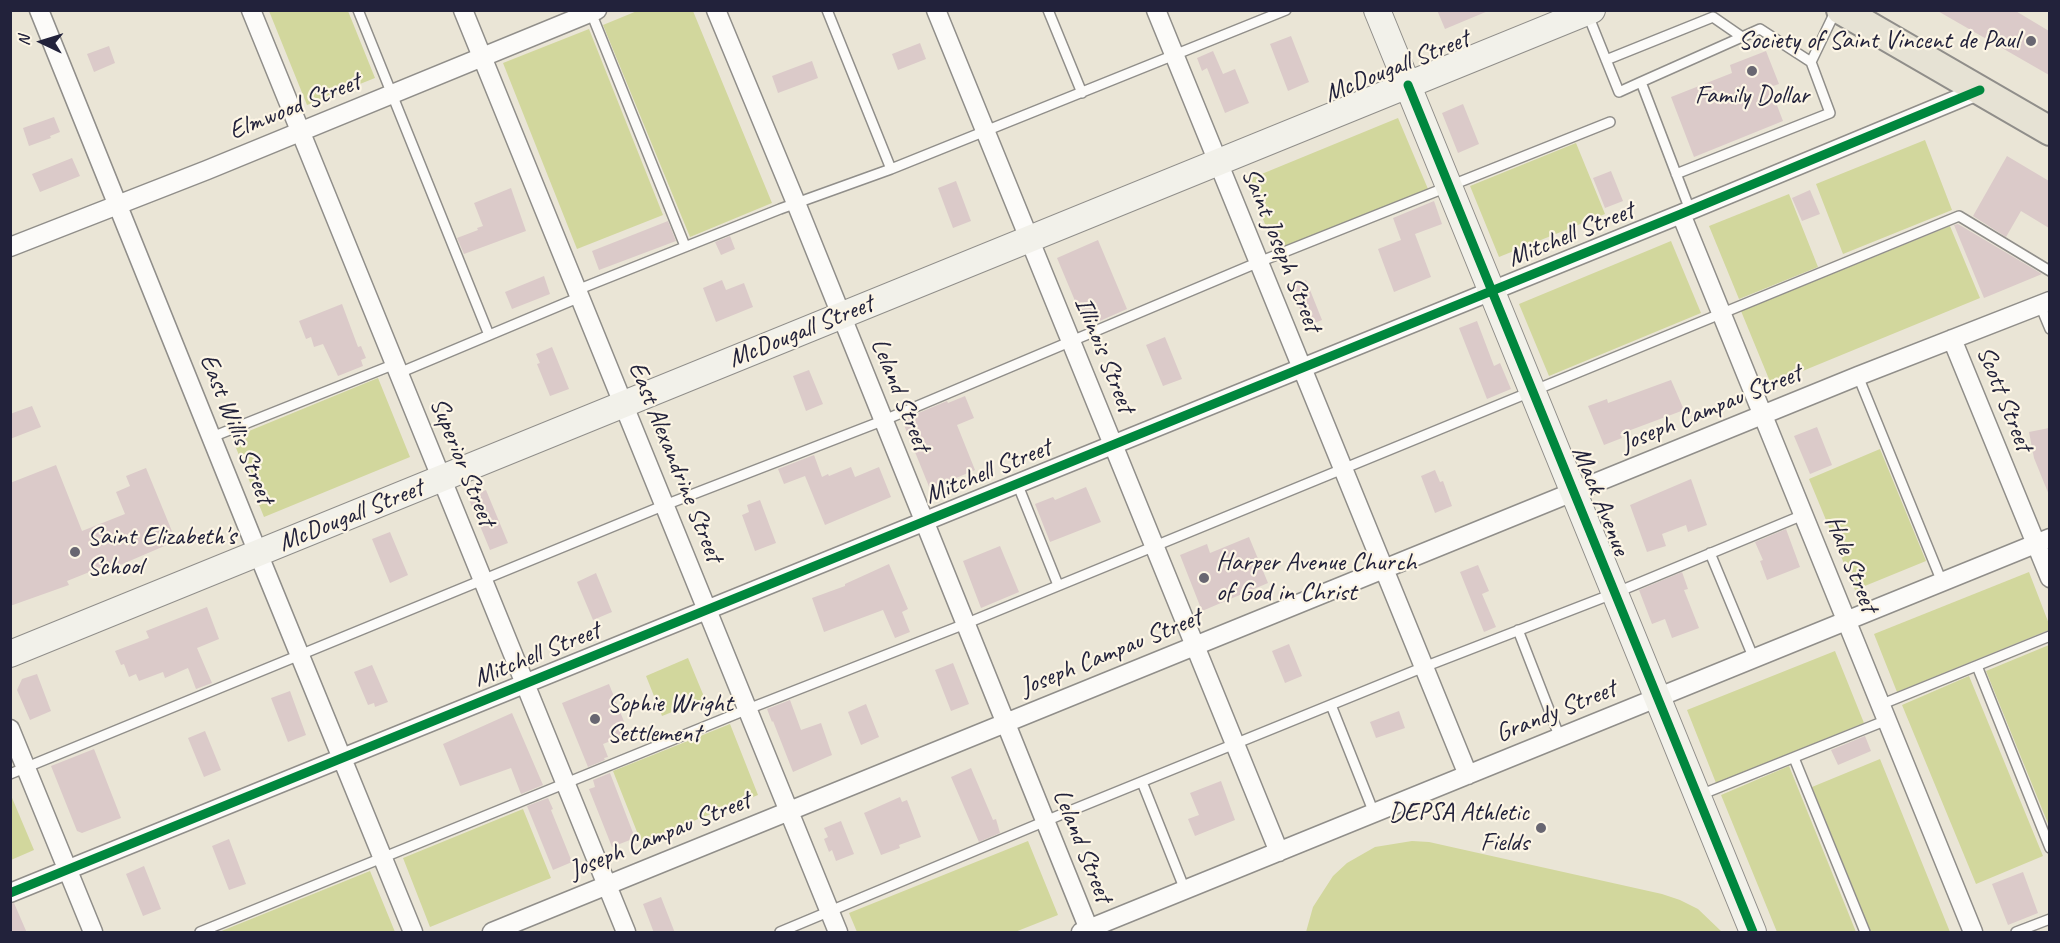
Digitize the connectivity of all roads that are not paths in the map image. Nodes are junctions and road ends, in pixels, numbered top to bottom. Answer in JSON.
{"nodes":[{"id":1,"x":39,"y":10,"type":"edge"},
{"id":2,"x":251,"y":10,"type":"edge"},
{"id":3,"x":358,"y":10,"type":"edge"},
{"id":4,"x":463,"y":10,"type":"edge"},
{"id":5,"x":716,"y":10,"type":"edge"},
{"id":6,"x":827,"y":10,"type":"edge"},
{"id":7,"x":936,"y":10,"type":"edge"},
{"id":8,"x":1048,"y":10,"type":"edge"},
{"id":9,"x":1156,"y":10,"type":"edge"},
{"id":10,"x":1286,"y":10,"type":"edge"},
{"id":11,"x":1377,"y":10,"type":"edge"},
{"id":12,"x":1836,"y":10,"type":"edge"},
{"id":13,"x":1841,"y":10,"type":"edge"},
{"id":14,"x":593,"y":11,"type":"edge"},
{"id":15,"x":1579,"y":13,"type":"edge"},
{"id":16,"x":1270,"y":14,"type":"edge"},
{"id":17,"x":1742,"y":38,"type":"junction"},
{"id":18,"x":1174,"y":55,"type":"junction"},
{"id":19,"x":482,"y":58,"type":"junction"},
{"id":20,"x":1606,"y":60,"type":"junction"},
{"id":21,"x":1811,"y":62,"type":"junction"},
{"id":22,"x":1641,"y":82,"type":"junction"},
{"id":23,"x":1408,"y":85,"type":"junction"},
{"id":24,"x":1980,"y":90,"type":"junction"},
{"id":25,"x":1082,"y":93,"type":"junction"},
{"id":26,"x":393,"y":95,"type":"junction"},
{"id":27,"x":1610,"y":122,"type":"dead end"},
{"id":28,"x":985,"y":131,"type":"junction"},
{"id":29,"x":2049,"y":131,"type":"edge"},
{"id":30,"x":300,"y":132,"type":"junction"},
{"id":31,"x":1218,"y":163,"type":"junction"},
{"id":32,"x":891,"y":169,"type":"junction"},
{"id":33,"x":1676,"y":174,"type":"junction"},
{"id":34,"x":1450,"y":188,"type":"junction"},
{"id":35,"x":796,"y":203,"type":"junction"},
{"id":36,"x":118,"y":204,"type":"junction"},
{"id":37,"x":1685,"y":212,"type":"junction"},
{"id":38,"x":1029,"y":239,"type":"junction"},
{"id":39,"x":685,"y":246,"type":"junction"},
{"id":40,"x":10,"y":247,"type":"edge"},
{"id":41,"x":1259,"y":262,"type":"junction"},
{"id":42,"x":2049,"y":271,"type":"edge"},
{"id":43,"x":1491,"y":290,"type":"junction"},
{"id":44,"x":578,"y":294,"type":"junction"},
{"id":45,"x":2045,"y":303,"type":"edge"},
{"id":46,"x":1721,"y":313,"type":"junction"},
{"id":47,"x":840,"y":316,"type":"junction"},
{"id":48,"x":2049,"y":328,"type":"edge"},
{"id":49,"x":489,"y":335,"type":"junction"},
{"id":50,"x":1952,"y":339,"type":"junction"},
{"id":51,"x":1071,"y":341,"type":"junction"},
{"id":52,"x":1302,"y":367,"type":"junction"},
{"id":53,"x":397,"y":369,"type":"junction"},
{"id":54,"x":1858,"y":376,"type":"junction"},
{"id":55,"x":1532,"y":390,"type":"junction"},
{"id":56,"x":624,"y":405,"type":"junction"},
{"id":57,"x":1763,"y":415,"type":"junction"},
{"id":58,"x":882,"y":421,"type":"junction"},
{"id":59,"x":212,"y":437,"type":"junction"},
{"id":60,"x":1113,"y":444,"type":"junction"},
{"id":61,"x":1343,"y":468,"type":"junction"},
{"id":62,"x":441,"y":479,"type":"junction"},
{"id":63,"x":1017,"y":483,"type":"junction"},
{"id":64,"x":1574,"y":492,"type":"junction"},
{"id":65,"x":665,"y":505,"type":"junction"},
{"id":66,"x":1803,"y":515,"type":"junction"},
{"id":67,"x":923,"y":522,"type":"junction"},
{"id":68,"x":2043,"y":541,"type":"edge"},
{"id":69,"x":1155,"y":546,"type":"junction"},
{"id":70,"x":1710,"y":553,"type":"junction"},
{"id":71,"x":258,"y":554,"type":"junction"},
{"id":72,"x":1384,"y":569,"type":"junction"},
{"id":73,"x":2049,"y":578,"type":"edge"},
{"id":74,"x":483,"y":581,"type":"junction"},
{"id":75,"x":1942,"y":582,"type":"junction"},
{"id":76,"x":1058,"y":585,"type":"junction"},
{"id":77,"x":1615,"y":593,"type":"junction"},
{"id":78,"x":707,"y":609,"type":"junction"},
{"id":79,"x":1846,"y":621,"type":"junction"},
{"id":80,"x":965,"y":624,"type":"junction"},
{"id":81,"x":1518,"y":630,"type":"junction"},
{"id":82,"x":2049,"y":636,"type":"edge"},
{"id":83,"x":1196,"y":645,"type":"junction"},
{"id":84,"x":10,"y":654,"type":"edge"},
{"id":85,"x":300,"y":655,"type":"junction"},
{"id":86,"x":1754,"y":659,"type":"junction"},
{"id":87,"x":1977,"y":666,"type":"junction"},
{"id":88,"x":1424,"y":667,"type":"junction"},
{"id":89,"x":525,"y":683,"type":"junction"},
{"id":90,"x":1658,"y":698,"type":"junction"},
{"id":91,"x":1331,"y":705,"type":"junction"},
{"id":92,"x":748,"y":709,"type":"junction"},
{"id":93,"x":1883,"y":713,"type":"junction"},
{"id":94,"x":1005,"y":724,"type":"junction"},
{"id":95,"x":10,"y":729,"type":"edge"},
{"id":96,"x":1560,"y":738,"type":"junction"},
{"id":97,"x":1235,"y":744,"type":"junction"},
{"id":98,"x":342,"y":757,"type":"junction"},
{"id":99,"x":1794,"y":758,"type":"junction"},
{"id":100,"x":18,"y":770,"type":"edge"},
{"id":101,"x":1468,"y":775,"type":"junction"},
{"id":102,"x":1142,"y":782,"type":"junction"},
{"id":103,"x":565,"y":784,"type":"junction"},
{"id":104,"x":1698,"y":796,"type":"junction"},
{"id":105,"x":789,"y":811,"type":"junction"},
{"id":106,"x":1374,"y":813,"type":"junction"},
{"id":107,"x":1045,"y":822,"type":"junction"},
{"id":108,"x":2049,"y":848,"type":"edge"},
{"id":109,"x":1279,"y":852,"type":"junction"},
{"id":110,"x":383,"y":858,"type":"junction"},
{"id":111,"x":68,"y":869,"type":"junction"},
{"id":112,"x":606,"y":886,"type":"junction"},
{"id":113,"x":1185,"y":890,"type":"junction"},
{"id":114,"x":10,"y":893,"type":"edge"},
{"id":115,"x":830,"y":912,"type":"junction"},
{"id":116,"x":2049,"y":919,"type":"edge"},
{"id":117,"x":1087,"y":932,"type":"edge"},
{"id":118,"x":93,"y":933,"type":"edge"},
{"id":119,"x":200,"y":933,"type":"edge"},
{"id":120,"x":413,"y":933,"type":"edge"},
{"id":121,"x":492,"y":933,"type":"edge"},
{"id":122,"x":626,"y":933,"type":"edge"},
{"id":123,"x":780,"y":933,"type":"edge"},
{"id":124,"x":838,"y":933,"type":"edge"},
{"id":125,"x":1753,"y":933,"type":"edge"},
{"id":126,"x":1865,"y":933,"type":"edge"},
{"id":127,"x":1973,"y":933,"type":"edge"},
{"id":128,"x":2016,"y":933,"type":"edge"}],
"edges":[{"from":1,"to":36,"type":"street","name":"East Willis Street"},
{"from":2,"to":30,"type":"street","name":"Superior Street"},
{"from":3,"to":26,"type":"lane"},
{"from":4,"to":19,"type":"street","name":"East Alexandrine Street"},
{"from":5,"to":35,"type":"street","name":"Leland Street"},
{"from":6,"to":32,"type":"lane"},
{"from":7,"to":28,"type":"street","name":"Illinois Street"},
{"from":8,"to":25,"type":"lane"},
{"from":9,"to":18,"type":"street","name":"Saint Joseph Street"},
{"from":10,"to":16,"type":"lane"},
{"from":11,"to":23,"type":"street","name":"Mack Avenue"},
{"from":12,"to":21,"type":"lane"},
{"from":13,"to":24,"type":"main road"},
{"from":14,"to":19,"type":"street","name":"Elmwood Street"},
{"from":14,"to":39,"type":"lane"},
{"from":15,"to":20,"type":"lane"},
{"from":15,"to":23,"type":"street","name":"McDougall Street"},
{"from":16,"to":18,"type":"lane"},
{"from":17,"to":20,"type":"lane"},
{"from":17,"to":21,"type":"lane"},
{"from":17,"to":22,"type":"lane"},
{"from":18,"to":25,"type":"lane"},
{"from":18,"to":31,"type":"street","name":"Saint Joseph Street"},
{"from":19,"to":26,"type":"street","name":"Elmwood Street"},
{"from":19,"to":44,"type":"street","name":"East Alexandrine Street"},
{"from":20,"to":22,"type":"lane"},
{"from":21,"to":33,"type":"lane"},
{"from":22,"to":33,"type":"lane"},
{"from":23,"to":31,"type":"street","name":"McDougall Street"},
{"from":23,"to":34,"type":"street","name":"Mack Avenue"},
{"from":24,"to":29,"type":"main road"},
{"from":24,"to":37,"type":"street","name":"Mitchell Street"},
{"from":25,"to":28,"type":"lane"},
{"from":26,"to":30,"type":"street","name":"Elmwood Street"},
{"from":26,"to":49,"type":"lane"},
{"from":27,"to":34,"type":"lane"},
{"from":28,"to":32,"type":"lane"},
{"from":28,"to":38,"type":"street","name":"Illinois Street"},
{"from":30,"to":36,"type":"street","name":"Elmwood Street"},
{"from":30,"to":53,"type":"street","name":"Superior Street"},
{"from":31,"to":38,"type":"street","name":"McDougall Street"},
{"from":31,"to":41,"type":"street","name":"Saint Joseph Street"},
{"from":32,"to":35,"type":"lane"},
{"from":33,"to":37,"type":"lane"},
{"from":34,"to":41,"type":"lane"},
{"from":34,"to":43,"type":"street","name":"Mack Avenue"},
{"from":35,"to":39,"type":"lane"},
{"from":35,"to":47,"type":"street","name":"Leland Street"},
{"from":36,"to":40,"type":"street","name":"Elmwood Street"},
{"from":36,"to":59,"type":"street","name":"East Willis Street"},
{"from":37,"to":43,"type":"street","name":"Mitchell Street"},
{"from":37,"to":46,"type":"street","name":"Hale Street"},
{"from":38,"to":47,"type":"street","name":"McDougall Street"},
{"from":38,"to":51,"type":"street","name":"Illinois Street"},
{"from":39,"to":44,"type":"lane"},
{"from":41,"to":51,"type":"lane"},
{"from":41,"to":52,"type":"street","name":"Saint Joseph Street"},
{"from":42,"to":46,"type":"lane"},
{"from":43,"to":52,"type":"street","name":"Mitchell Street"},
{"from":43,"to":55,"type":"street","name":"Mack Avenue"},
{"from":44,"to":49,"type":"lane"},
{"from":44,"to":56,"type":"street","name":"East Alexandrine Street"},
{"from":45,"to":48,"type":"lane"},
{"from":45,"to":50,"type":"street","name":"Joseph Campau Street"},
{"from":46,"to":55,"type":"lane"},
{"from":46,"to":57,"type":"street","name":"Hale Street"},
{"from":47,"to":56,"type":"street","name":"McDougall Street"},
{"from":47,"to":58,"type":"street","name":"Leland Street"},
{"from":49,"to":53,"type":"lane"},
{"from":50,"to":54,"type":"street","name":"Joseph Campau Street"},
{"from":50,"to":68,"type":"street","name":"Scott Street"},
{"from":51,"to":58,"type":"lane"},
{"from":51,"to":60,"type":"street","name":"Illinois Street"},
{"from":52,"to":60,"type":"street","name":"Mitchell Street"},
{"from":52,"to":61,"type":"street","name":"Saint Joseph Street"},
{"from":53,"to":59,"type":"lane"},
{"from":53,"to":62,"type":"street","name":"Superior Street"},
{"from":54,"to":57,"type":"street","name":"Joseph Campau Street"},
{"from":54,"to":75,"type":"lane"},
{"from":55,"to":61,"type":"lane"},
{"from":55,"to":64,"type":"street","name":"Mack Avenue"},
{"from":56,"to":62,"type":"street","name":"McDougall Street"},
{"from":56,"to":65,"type":"street","name":"East Alexandrine Street"},
{"from":57,"to":64,"type":"street","name":"Joseph Campau Street"},
{"from":57,"to":66,"type":"street","name":"Hale Street"},
{"from":58,"to":65,"type":"lane"},
{"from":58,"to":67,"type":"street","name":"Leland Street"},
{"from":59,"to":71,"type":"street","name":"East Willis Street"},
{"from":60,"to":63,"type":"street","name":"Mitchell Street"},
{"from":60,"to":69,"type":"street","name":"Illinois Street"},
{"from":61,"to":69,"type":"lane"},
{"from":61,"to":72,"type":"street","name":"Saint Joseph Street"},
{"from":62,"to":71,"type":"street","name":"McDougall Street"},
{"from":62,"to":74,"type":"street","name":"Superior Street"},
{"from":63,"to":67,"type":"street","name":"Mitchell Street"},
{"from":63,"to":76,"type":"lane"},
{"from":64,"to":72,"type":"street","name":"Joseph Campau Street"},
{"from":64,"to":77,"type":"street","name":"Mack Avenue"},
{"from":65,"to":74,"type":"lane"},
{"from":65,"to":78,"type":"street","name":"East Alexandrine Street"},
{"from":66,"to":70,"type":"lane"},
{"from":66,"to":79,"type":"street","name":"Hale Street"},
{"from":67,"to":78,"type":"street","name":"Mitchell Street"},
{"from":67,"to":80,"type":"street","name":"Leland Street"},
{"from":68,"to":73,"type":"street","name":"Scott Street"},
{"from":68,"to":75,"type":"street","name":"Grandy Street"},
{"from":69,"to":76,"type":"lane"},
{"from":69,"to":83,"type":"street","name":"Illinois Street"},
{"from":70,"to":77,"type":"lane"},
{"from":70,"to":86,"type":"lane"},
{"from":71,"to":84,"type":"street","name":"McDougall Street"},
{"from":71,"to":85,"type":"street","name":"East Willis Street"},
{"from":72,"to":83,"type":"street","name":"Joseph Campau Street"},
{"from":72,"to":88,"type":"street","name":"Saint Joseph Street"},
{"from":74,"to":85,"type":"lane"},
{"from":74,"to":89,"type":"street","name":"Superior Street"},
{"from":75,"to":79,"type":"street","name":"Grandy Street"},
{"from":76,"to":80,"type":"lane"},
{"from":77,"to":81,"type":"lane"},
{"from":77,"to":90,"type":"street","name":"Mack Avenue"},
{"from":78,"to":89,"type":"street","name":"Mitchell Street"},
{"from":78,"to":92,"type":"street","name":"East Alexandrine Street"},
{"from":79,"to":86,"type":"street","name":"Grandy Street"},
{"from":79,"to":93,"type":"street","name":"Hale Street"},
{"from":80,"to":92,"type":"lane"},
{"from":80,"to":94,"type":"street","name":"Leland Street"},
{"from":81,"to":88,"type":"lane"},
{"from":81,"to":96,"type":"lane"},
{"from":82,"to":87,"type":"lane"},
{"from":83,"to":94,"type":"street","name":"Joseph Campau Street"},
{"from":83,"to":97,"type":"street","name":"Illinois Street"},
{"from":85,"to":98,"type":"street","name":"East Willis Street"},
{"from":85,"to":100,"type":"lane"},
{"from":86,"to":90,"type":"street","name":"Grandy Street"},
{"from":87,"to":93,"type":"lane"},
{"from":87,"to":108,"type":"lane"},
{"from":88,"to":91,"type":"lane"},
{"from":88,"to":101,"type":"street","name":"Saint Joseph Street"},
{"from":89,"to":98,"type":"street","name":"Mitchell Street"},
{"from":89,"to":103,"type":"street","name":"Superior Street"},
{"from":90,"to":96,"type":"street","name":"Grandy Street"},
{"from":90,"to":104,"type":"street","name":"Mack Avenue"},
{"from":91,"to":97,"type":"lane"},
{"from":91,"to":106,"type":"lane"},
{"from":92,"to":103,"type":"lane"},
{"from":92,"to":105,"type":"street","name":"East Alexandrine Street"},
{"from":93,"to":99,"type":"lane"},
{"from":93,"to":127,"type":"street","name":"Hale Street"},
{"from":94,"to":105,"type":"street","name":"Joseph Campau Street"},
{"from":94,"to":107,"type":"street","name":"Leland Street"},
{"from":95,"to":100,"type":"street"},
{"from":96,"to":101,"type":"street","name":"Grandy Street"},
{"from":97,"to":102,"type":"lane"},
{"from":97,"to":109,"type":"street","name":"Illinois Street"},
{"from":98,"to":110,"type":"street","name":"East Willis Street"},
{"from":98,"to":111,"type":"street","name":"Mitchell Street"},
{"from":99,"to":104,"type":"lane"},
{"from":99,"to":126,"type":"lane"},
{"from":100,"to":111,"type":"street"},
{"from":101,"to":106,"type":"street","name":"Grandy Street"},
{"from":102,"to":107,"type":"lane"},
{"from":102,"to":113,"type":"lane"},
{"from":103,"to":110,"type":"lane"},
{"from":103,"to":112,"type":"street","name":"Superior Street"},
{"from":104,"to":125,"type":"street","name":"Mack Avenue"},
{"from":105,"to":112,"type":"street","name":"Joseph Campau Street"},
{"from":105,"to":115,"type":"street","name":"East Alexandrine Street"},
{"from":106,"to":109,"type":"street","name":"Grandy Street"},
{"from":107,"to":115,"type":"lane"},
{"from":107,"to":117,"type":"street","name":"Leland Street"},
{"from":109,"to":113,"type":"street","name":"Grandy Street"},
{"from":110,"to":119,"type":"lane"},
{"from":110,"to":120,"type":"street","name":"East Willis Street"},
{"from":111,"to":114,"type":"street","name":"Mitchell Street"},
{"from":111,"to":118,"type":"street"},
{"from":112,"to":121,"type":"street","name":"Joseph Campau Street"},
{"from":112,"to":122,"type":"street","name":"Superior Street"},
{"from":113,"to":117,"type":"street","name":"Grandy Street"},
{"from":115,"to":123,"type":"lane"},
{"from":115,"to":124,"type":"street","name":"East Alexandrine Street"},
{"from":116,"to":128,"type":"lane"}]}
